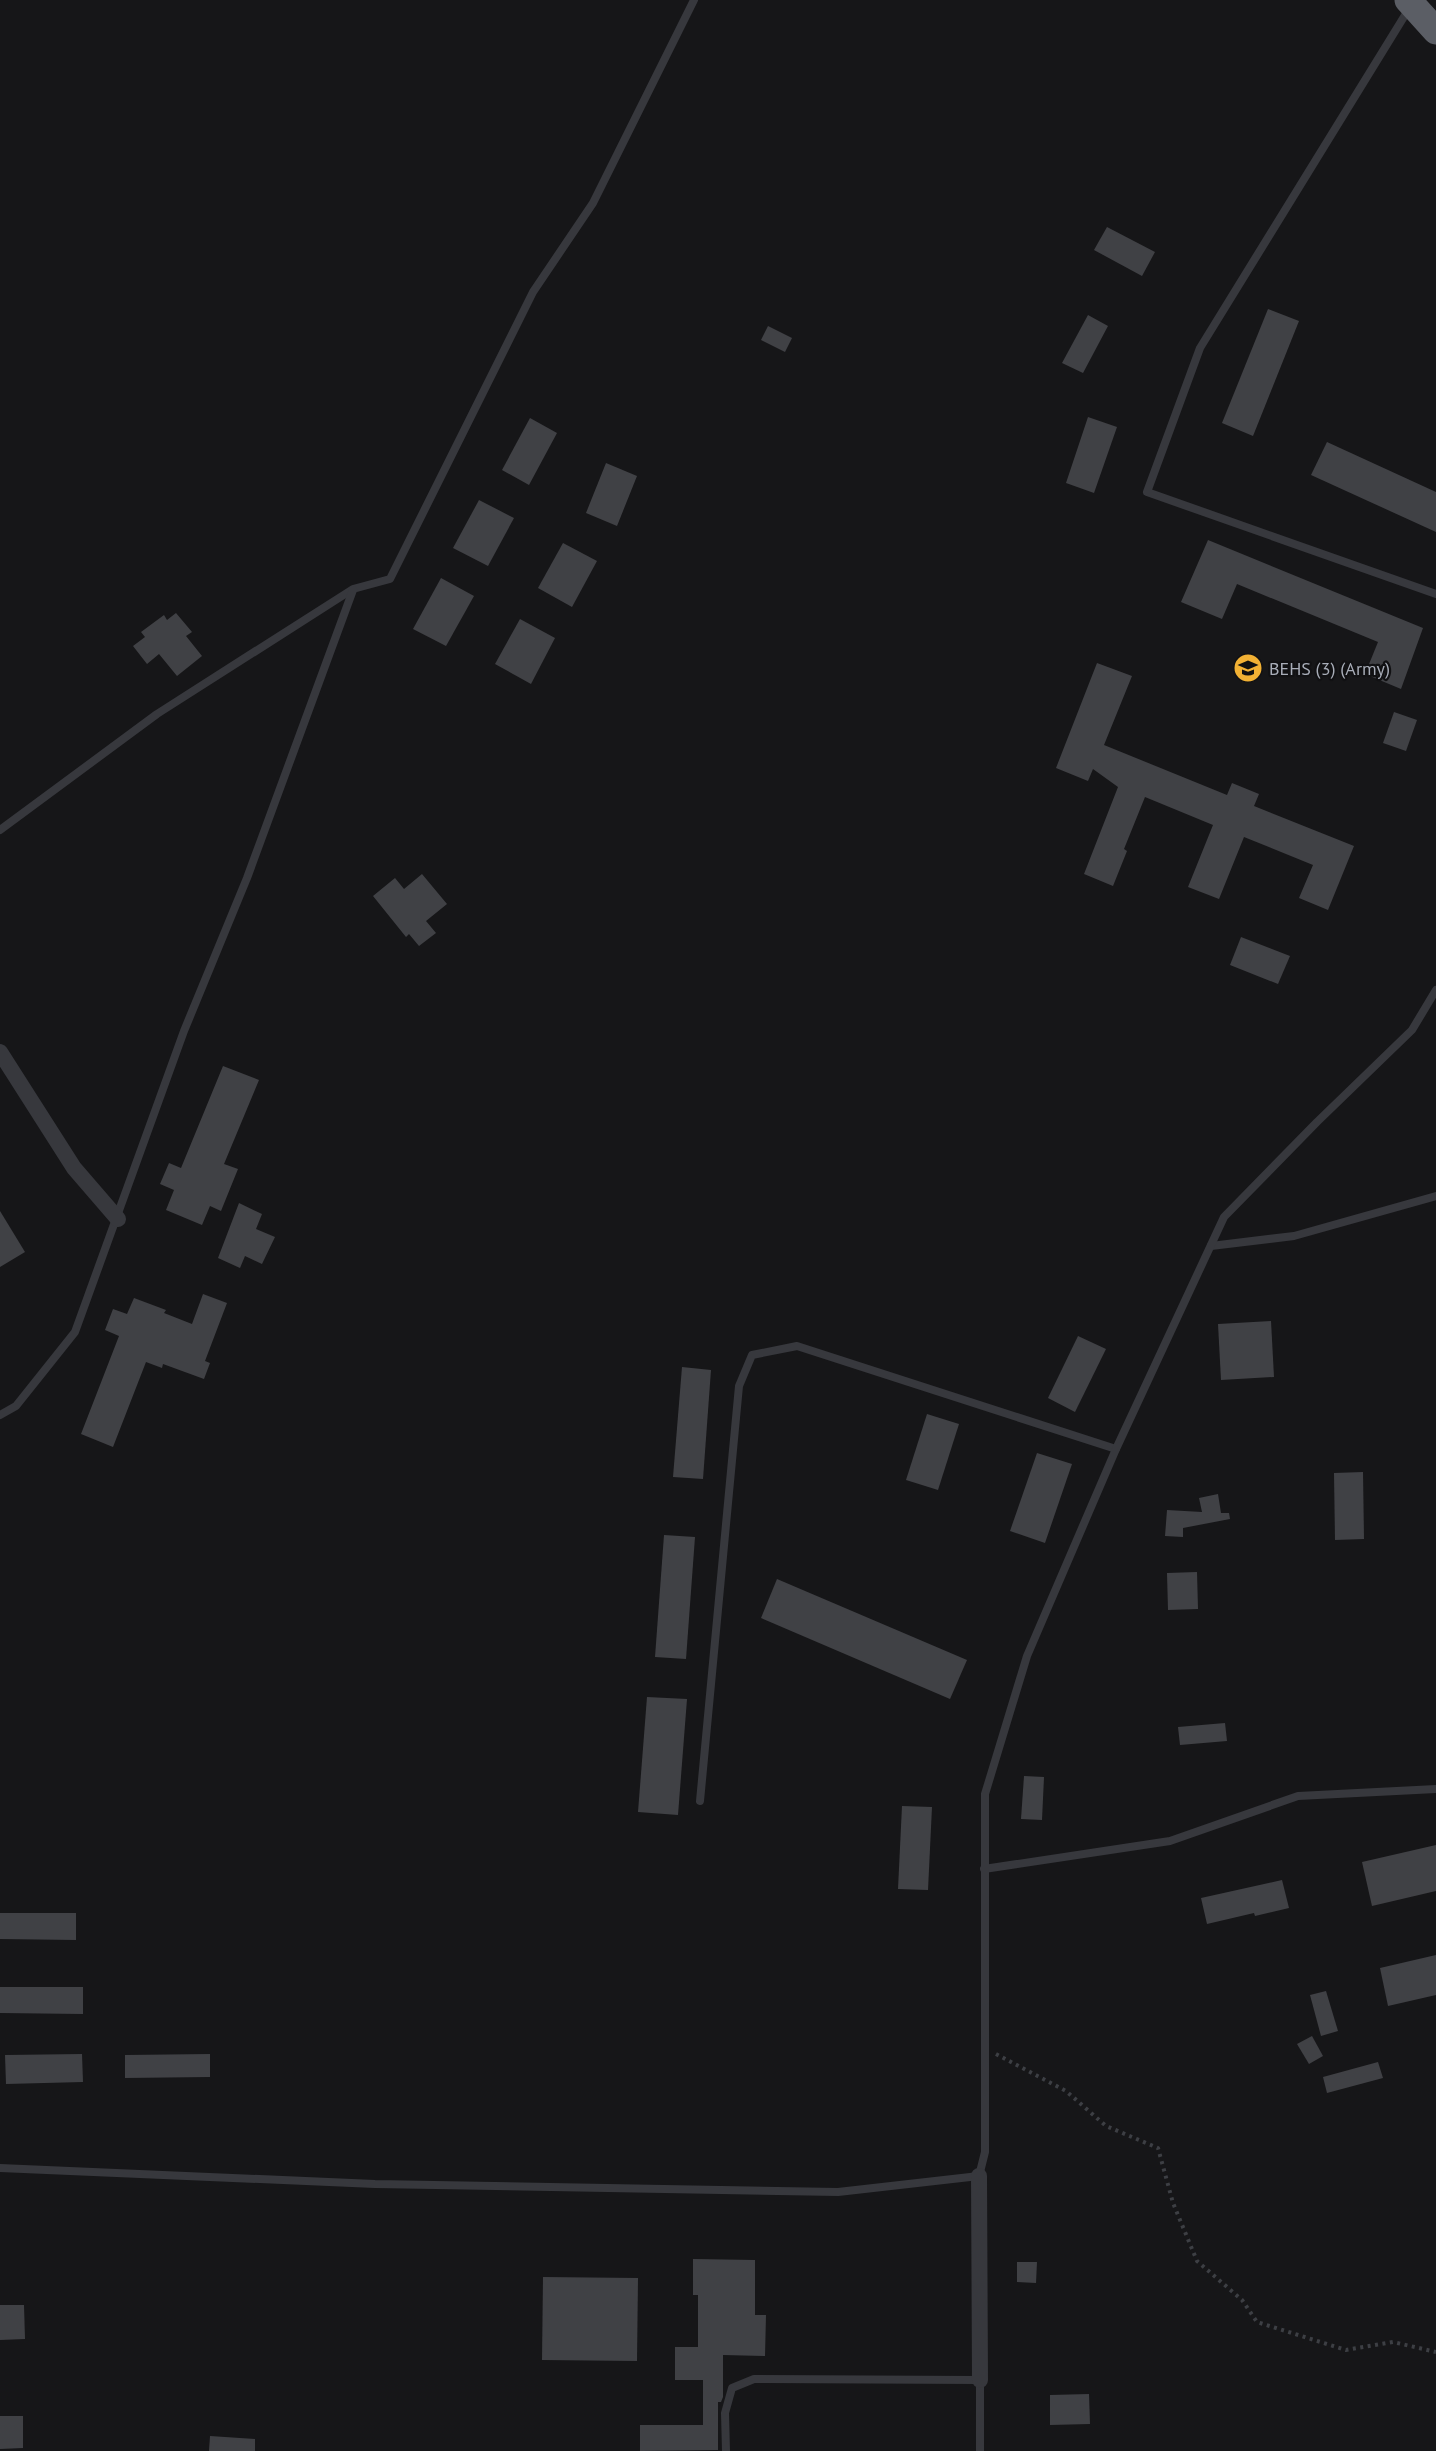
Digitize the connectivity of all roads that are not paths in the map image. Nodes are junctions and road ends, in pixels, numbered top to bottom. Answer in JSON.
{"nodes":[{"id":1,"x":694,"y":0,"type":"edge"},
{"id":2,"x":1410,"y":2,"type":"edge"},
{"id":3,"x":1436,"y":31,"type":"edge"},
{"id":4,"x":353,"y":589,"type":"junction"},
{"id":5,"x":1436,"y":594,"type":"edge"},
{"id":6,"x":0,"y":830,"type":"edge"},
{"id":7,"x":1436,"y":990,"type":"edge"},
{"id":8,"x":0,"y":1052,"type":"edge"},
{"id":9,"x":1436,"y":1196,"type":"edge"},
{"id":10,"x":118,"y":1219,"type":"junction"},
{"id":11,"x":1211,"y":1246,"type":"junction"},
{"id":12,"x":0,"y":1415,"type":"edge"},
{"id":13,"x":1116,"y":1449,"type":"junction"},
{"id":14,"x":1436,"y":1789,"type":"edge"},
{"id":15,"x":700,"y":1801,"type":"dead end"},
{"id":16,"x":984,"y":1869,"type":"junction"},
{"id":17,"x":0,"y":2168,"type":"edge"},
{"id":18,"x":979,"y":2176,"type":"junction"},
{"id":19,"x":980,"y":2380,"type":"junction"},
{"id":20,"x":726,"y":2451,"type":"edge"},
{"id":21,"x":980,"y":2451,"type":"edge"}],
"edges":[{"from":1,"to":4,"type":"lane"},
{"from":2,"to":3,"type":"highway"},
{"from":2,"to":5,"type":"lane"},
{"from":4,"to":6,"type":"lane"},
{"from":4,"to":10,"type":"lane"},
{"from":7,"to":11,"type":"lane"},
{"from":8,"to":10,"type":"street"},
{"from":9,"to":11,"type":"lane"},
{"from":10,"to":12,"type":"lane"},
{"from":11,"to":13,"type":"lane"},
{"from":13,"to":15,"type":"lane"},
{"from":13,"to":16,"type":"lane"},
{"from":14,"to":16,"type":"lane"},
{"from":16,"to":18,"type":"lane"},
{"from":17,"to":18,"type":"lane"},
{"from":18,"to":19,"type":"street"},
{"from":19,"to":20,"type":"lane"},
{"from":19,"to":21,"type":"lane"}]}
